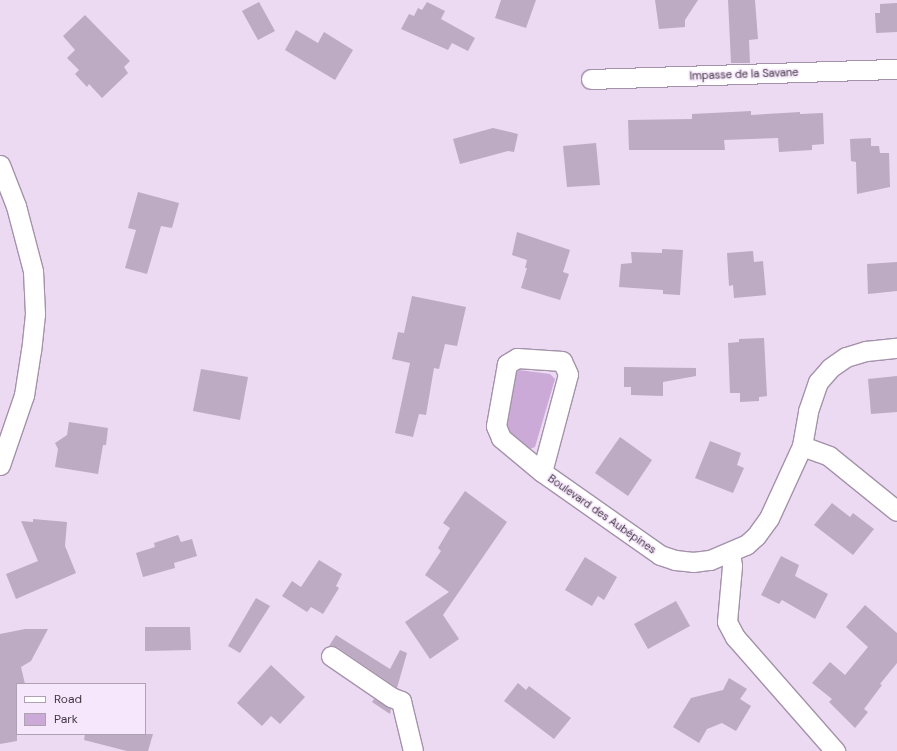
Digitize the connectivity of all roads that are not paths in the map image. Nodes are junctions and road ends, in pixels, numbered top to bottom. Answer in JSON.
{"nodes":[{"id":1,"x":897,"y":69,"type":"edge"},
{"id":2,"x":591,"y":79,"type":"dead end"},
{"id":3,"x":0,"y":165,"type":"edge"},
{"id":4,"x":897,"y":348,"type":"edge"},
{"id":5,"x":802,"y":446,"type":"junction"},
{"id":6,"x":0,"y":465,"type":"edge"},
{"id":7,"x":542,"y":472,"type":"junction"},
{"id":8,"x":897,"y":512,"type":"edge"},
{"id":9,"x":730,"y":553,"type":"junction"},
{"id":10,"x":331,"y":656,"type":"dead end"},
{"id":11,"x":413,"y":751,"type":"edge"},
{"id":12,"x":835,"y":751,"type":"edge"}],
"edges":[{"from":1,"to":2,"type":"street","name":"Impasse de la Savane"},
{"from":3,"to":6,"type":"street"},
{"from":4,"to":5,"type":"street","name":"Boulevard des Aubépines"},
{"from":5,"to":8,"type":"street"},
{"from":5,"to":9,"type":"street","name":"Boulevard des Aubépines"},
{"from":7,"to":7,"type":"street","name":"Boulevard des Aubépines"},
{"from":7,"to":9,"type":"street","name":"Boulevard des Aubépines"},
{"from":9,"to":12,"type":"street"},
{"from":10,"to":11,"type":"street"}]}
